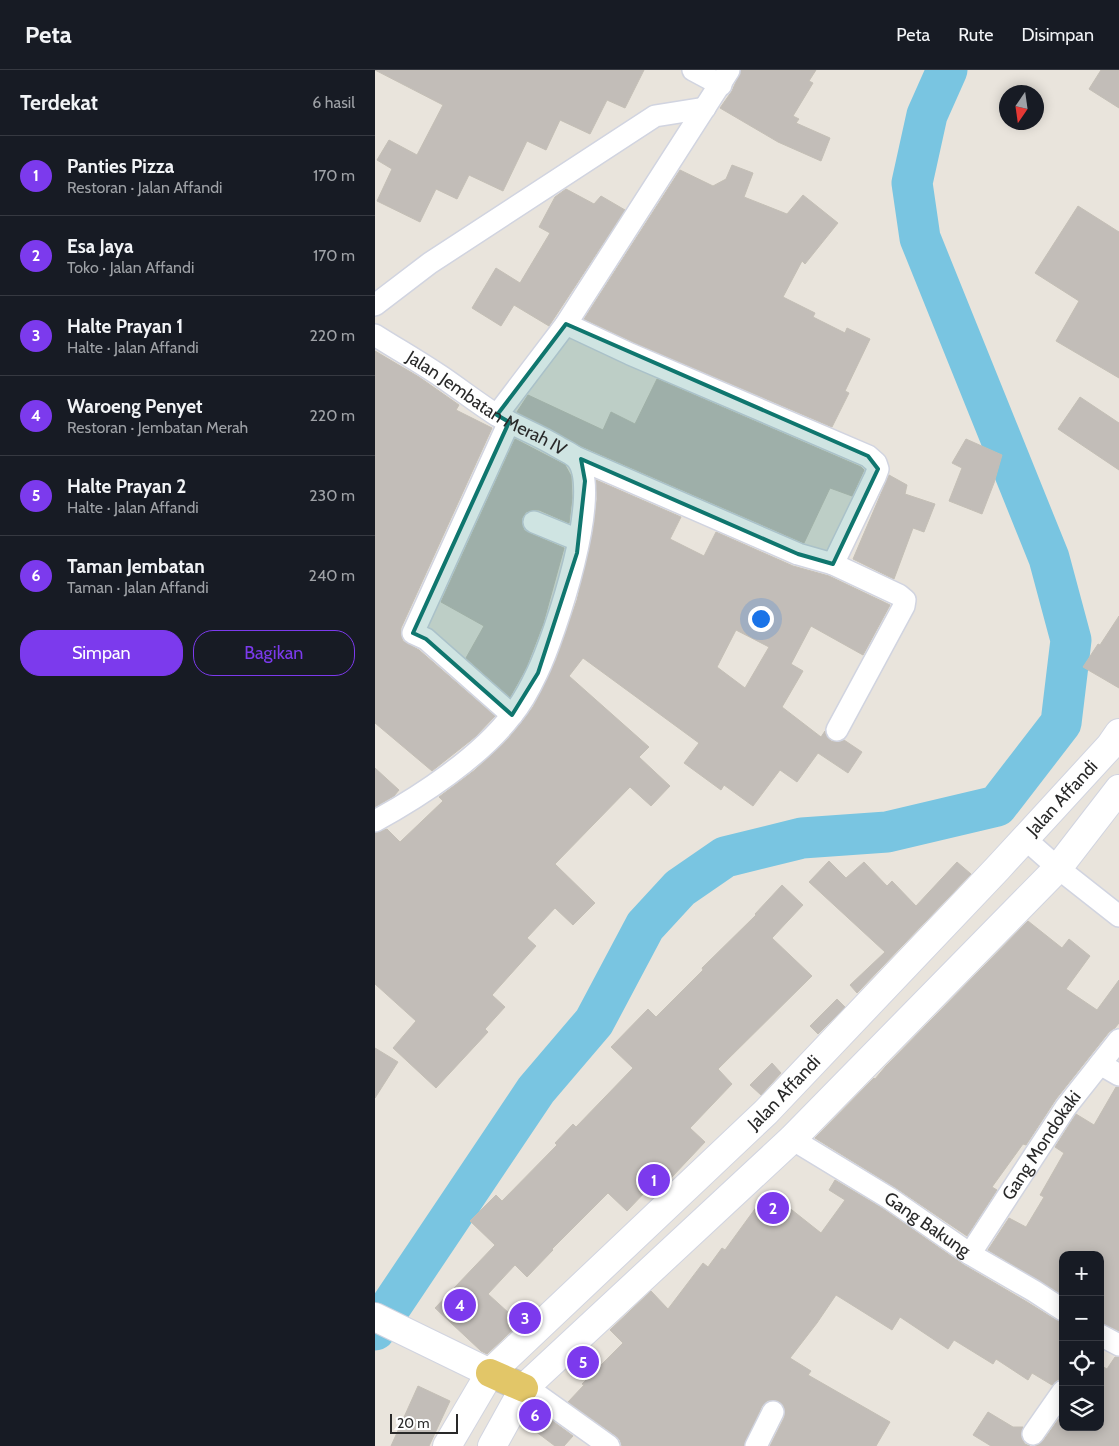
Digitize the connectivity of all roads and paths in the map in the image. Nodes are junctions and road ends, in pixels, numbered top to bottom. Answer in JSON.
{"nodes":[{"id":1,"x":693,"y":70,"type":"edge"},
{"id":2,"x":725,"y":78,"type":"edge"},
{"id":3,"x":705,"y":108,"type":"junction"},
{"id":4,"x":375,"y":305,"type":"edge"},
{"id":5,"x":565,"y":324,"type":"junction"},
{"id":6,"x":375,"y":335,"type":"edge"},
{"id":7,"x":503,"y":419,"type":"junction"},
{"id":8,"x":575,"y":457,"type":"junction"},
{"id":9,"x":534,"y":522,"type":"dead end"},
{"id":10,"x":579,"y":540,"type":"junction"},
{"id":11,"x":833,"y":564,"type":"junction"},
{"id":12,"x":512,"y":715,"type":"junction"},
{"id":13,"x":837,"y":730,"type":"dead end"},
{"id":14,"x":1119,"y":733,"type":"edge"},
{"id":15,"x":1119,"y":789,"type":"edge"},
{"id":16,"x":375,"y":821,"type":"edge"},
{"id":17,"x":1024,"y":838,"type":"junction"},
{"id":18,"x":1057,"y":868,"type":"junction"},
{"id":19,"x":1119,"y":916,"type":"edge"},
{"id":20,"x":1119,"y":1040,"type":"edge"},
{"id":21,"x":1100,"y":1064,"type":"junction"},
{"id":22,"x":1119,"y":1075,"type":"edge"},
{"id":23,"x":792,"y":1139,"type":"junction"},
{"id":24,"x":970,"y":1254,"type":"junction"},
{"id":25,"x":1059,"y":1307,"type":"edge"},
{"id":26,"x":375,"y":1317,"type":"edge"},
{"id":27,"x":490,"y":1373,"type":"junction"},
{"id":28,"x":524,"y":1388,"type":"junction"},
{"id":29,"x":1059,"y":1398,"type":"edge"},
{"id":30,"x":773,"y":1412,"type":"dead end"},
{"id":31,"x":1033,"y":1434,"type":"dead end"},
{"id":32,"x":447,"y":1446,"type":"edge"},
{"id":33,"x":492,"y":1446,"type":"edge"},
{"id":34,"x":609,"y":1446,"type":"edge"},
{"id":35,"x":756,"y":1446,"type":"edge"}],
"edges":[{"from":1,"to":2,"type":"street"},
{"from":2,"to":3,"type":"street"},
{"from":3,"to":4,"type":"street"},
{"from":3,"to":5,"type":"street"},
{"from":5,"to":7,"type":"street"},
{"from":5,"to":11,"type":"street"},
{"from":6,"to":7,"type":"street","name":"Jalan Jembatan Merah IV"},
{"from":7,"to":8,"type":"street","name":"Jalan Jembatan Merah IV"},
{"from":7,"to":12,"type":"street"},
{"from":8,"to":10,"type":"street","name":"Jalan Jembatan Merah IV"},
{"from":8,"to":11,"type":"street"},
{"from":9,"to":10,"type":"street"},
{"from":10,"to":12,"type":"street","name":"Jalan Jembatan Merah IV"},
{"from":11,"to":13,"type":"street"},
{"from":12,"to":16,"type":"street","name":"Jalan Jembatan Merah IV"},
{"from":14,"to":17,"type":"main road","name":"Jalan Affandi"},
{"from":15,"to":18,"type":"main road","name":"Jalan Affandi"},
{"from":17,"to":18,"type":"street"},
{"from":17,"to":27,"type":"main road","name":"Jalan Affandi"},
{"from":18,"to":19,"type":"street"},
{"from":18,"to":23,"type":"main road","name":"Jalan Affandi"},
{"from":20,"to":21,"type":"street","name":"Gang Mondokaki"},
{"from":21,"to":22,"type":"street"},
{"from":21,"to":24,"type":"street","name":"Gang Mondokaki"},
{"from":23,"to":24,"type":"street","name":"Gang Bakung"},
{"from":23,"to":28,"type":"main road","name":"Jalan Affandi"},
{"from":24,"to":25,"type":"street","name":"Gang Bakung"},
{"from":26,"to":27,"type":"main road"},
{"from":27,"to":28,"type":"main road"},
{"from":27,"to":32,"type":"main road","name":"Jalan Affandi"},
{"from":28,"to":33,"type":"main road","name":"Jalan Affandi"},
{"from":28,"to":34,"type":"street"},
{"from":29,"to":31,"type":"street"},
{"from":30,"to":35,"type":"street"}]}
